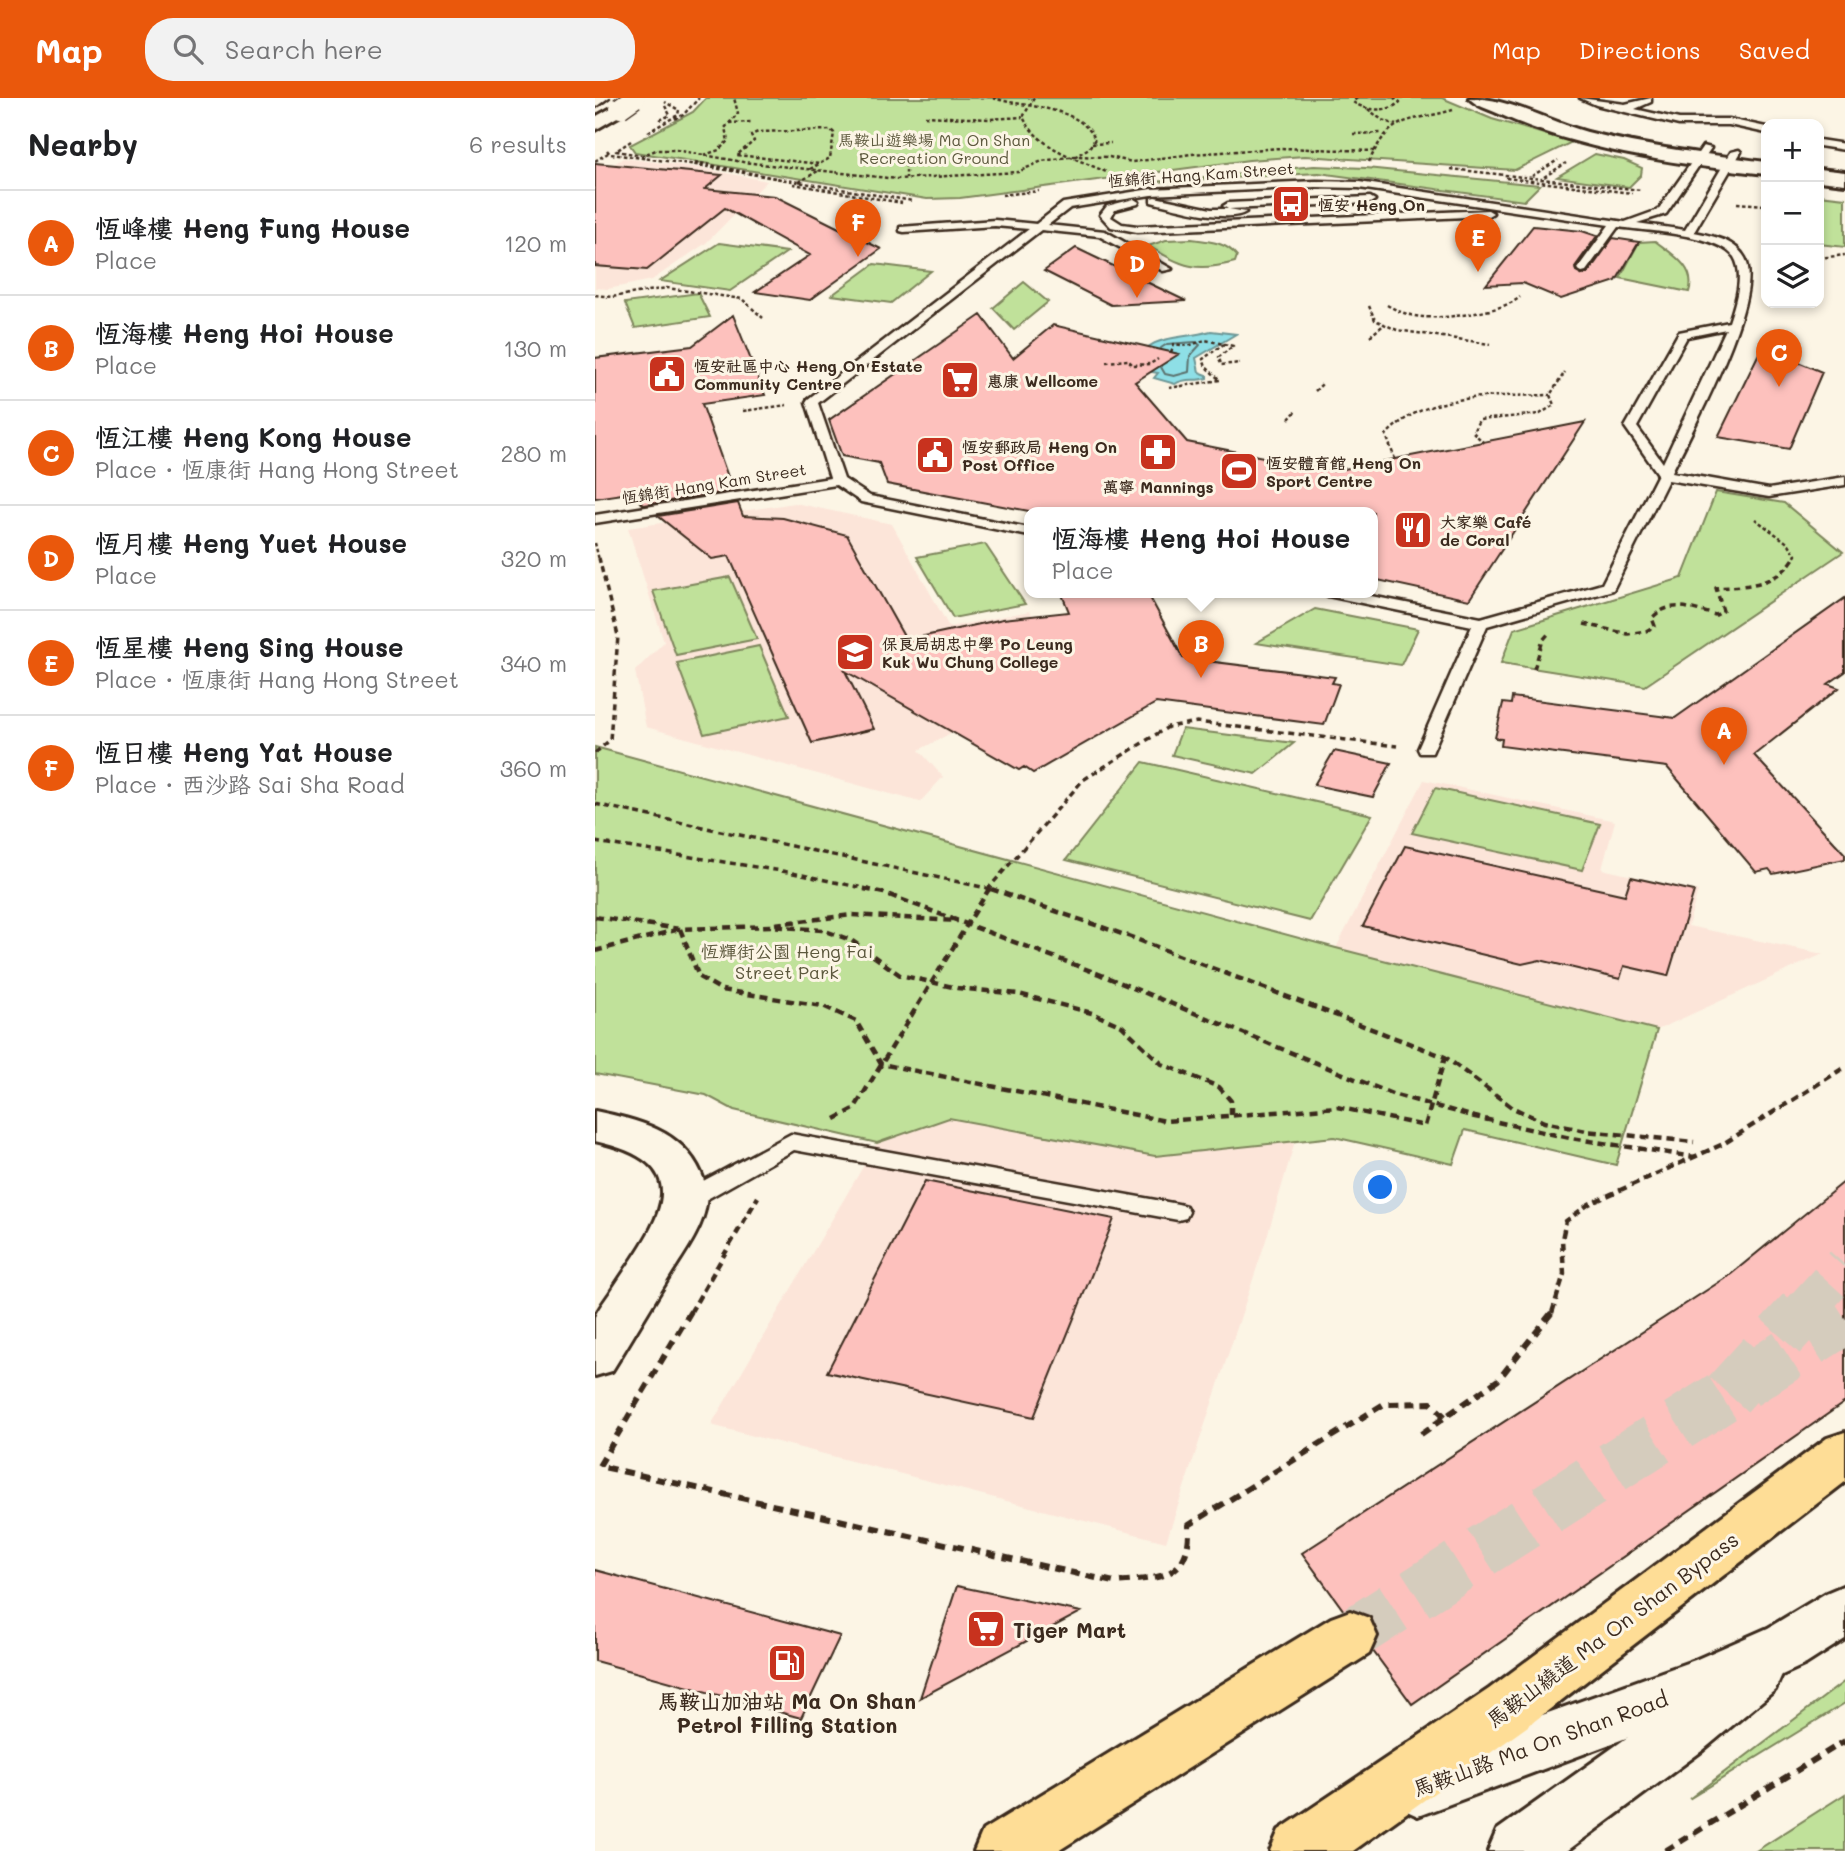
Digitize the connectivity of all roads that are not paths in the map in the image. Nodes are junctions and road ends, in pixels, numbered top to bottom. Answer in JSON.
{"nodes":[{"id":1,"x":1478,"y":98,"type":"edge"},
{"id":2,"x":1516,"y":98,"type":"edge"},
{"id":3,"x":1584,"y":98,"type":"edge"},
{"id":4,"x":1648,"y":99,"type":"edge"},
{"id":5,"x":627,"y":103,"type":"edge"},
{"id":6,"x":1608,"y":105,"type":"junction"},
{"id":7,"x":1679,"y":122,"type":"junction"},
{"id":8,"x":595,"y":125,"type":"edge"},
{"id":9,"x":1761,"y":129,"type":"edge"},
{"id":10,"x":1824,"y":145,"type":"edge"},
{"id":11,"x":1845,"y":147,"type":"edge"},
{"id":12,"x":1702,"y":153,"type":"junction"},
{"id":13,"x":1761,"y":156,"type":"edge"},
{"id":14,"x":1733,"y":158,"type":"junction"},
{"id":15,"x":1824,"y":163,"type":"edge"},
{"id":16,"x":1845,"y":165,"type":"edge"},
{"id":17,"x":1761,"y":166,"type":"edge"},
{"id":18,"x":1824,"y":176,"type":"edge"},
{"id":19,"x":1845,"y":178,"type":"edge"},
{"id":20,"x":1155,"y":200,"type":"junction"},
{"id":21,"x":1469,"y":201,"type":"junction"},
{"id":22,"x":1400,"y":204,"type":"dead end"},
{"id":23,"x":1528,"y":211,"type":"junction"},
{"id":24,"x":1615,"y":224,"type":"junction"},
{"id":25,"x":1038,"y":226,"type":"junction"},
{"id":26,"x":904,"y":229,"type":"dead end"},
{"id":27,"x":1688,"y":234,"type":"junction"},
{"id":28,"x":1167,"y":269,"type":"dead end"},
{"id":29,"x":1583,"y":269,"type":"dead end"},
{"id":30,"x":1734,"y":324,"type":"junction"},
{"id":31,"x":1665,"y":475,"type":"junction"},
{"id":32,"x":838,"y":481,"type":"junction"},
{"id":33,"x":1845,"y":481,"type":"edge"},
{"id":34,"x":595,"y":519,"type":"edge"},
{"id":35,"x":1024,"y":531,"type":"edge"},
{"id":36,"x":1358,"y":598,"type":"edge"},
{"id":37,"x":1481,"y":623,"type":"junction"},
{"id":38,"x":1426,"y":749,"type":"road end"},
{"id":39,"x":595,"y":1126,"type":"edge"},
{"id":40,"x":685,"y":1201,"type":"junction"},
{"id":41,"x":1178,"y":1212,"type":"dead end"},
{"id":42,"x":595,"y":1357,"type":"edge"},
{"id":43,"x":1845,"y":1452,"type":"edge"},
{"id":44,"x":1845,"y":1610,"type":"edge"},
{"id":45,"x":1350,"y":1636,"type":"tunnel mouth"},
{"id":46,"x":1787,"y":1646,"type":"junction"},
{"id":47,"x":1377,"y":1802,"type":"junction"},
{"id":48,"x":1004,"y":1851,"type":"edge"},
{"id":49,"x":1300,"y":1851,"type":"edge"},
{"id":50,"x":1518,"y":1851,"type":"edge"}],
"edges":[{"from":1,"to":12,"type":"street"},
{"from":2,"to":12,"type":"street"},
{"from":3,"to":6,"type":"lane"},
{"from":4,"to":6,"type":"lane"},
{"from":4,"to":7,"type":"lane"},
{"from":5,"to":8,"type":"street"},
{"from":6,"to":7,"type":"lane"},
{"from":7,"to":9,"type":"lane"},
{"from":10,"to":11,"type":"lane"},
{"from":12,"to":14,"type":"street"},
{"from":12,"to":24,"type":"lane","name":"恆錦街 Hang Kam Street"},
{"from":13,"to":14,"type":"street"},
{"from":14,"to":17,"type":"street"},
{"from":14,"to":27,"type":"lane"},
{"from":15,"to":16,"type":"street"},
{"from":18,"to":19,"type":"street"},
{"from":20,"to":20,"type":"lane"},
{"from":20,"to":23,"type":"lane"},
{"from":21,"to":22,"type":"lane"},
{"from":21,"to":23,"type":"lane","name":"恆錦街 Hang Kam Street"},
{"from":21,"to":25,"type":"lane","name":"恆錦街 Hang Kam Street"},
{"from":23,"to":24,"type":"lane","name":"恆錦街 Hang Kam Street"},
{"from":24,"to":27,"type":"lane","name":"恆錦街 Hang Kam Street"},
{"from":24,"to":29,"type":"lane"},
{"from":25,"to":26,"type":"lane"},
{"from":25,"to":28,"type":"lane"},
{"from":25,"to":32,"type":"lane","name":"恆錦街 Hang Kam Street"},
{"from":27,"to":30,"type":"lane","name":"恆錦街 Hang Kam Street"},
{"from":30,"to":31,"type":"lane","name":"恆錦街 Hang Kam Street"},
{"from":30,"to":31,"type":"lane"},
{"from":31,"to":33,"type":"lane"},
{"from":31,"to":37,"type":"lane","name":"恆錦街 Hang Kam Street"},
{"from":32,"to":34,"type":"lane","name":"恆錦街 Hang Kam Street"},
{"from":32,"to":35,"type":"lane"},
{"from":36,"to":37,"type":"lane","name":"恆錦街 Hang Kam Street"},
{"from":37,"to":38,"type":"lane"},
{"from":39,"to":40,"type":"street"},
{"from":40,"to":41,"type":"lane"},
{"from":40,"to":42,"type":"street"},
{"from":43,"to":47,"type":"main road","name":"馬鞍山繞道 Ma On Shan Bypass"},
{"from":44,"to":46,"type":"street","name":"馬鞍山路 Ma On Shan Road"},
{"from":45,"to":48,"type":"main road"},
{"from":46,"to":47,"type":"street","name":"馬鞍山路 Ma On Shan Road"},
{"from":46,"to":50,"type":"street","name":"馬鞍山路 Ma On Shan Road"},
{"from":47,"to":49,"type":"main road","name":"馬鞍山路 Ma On Shan Road"}]}
